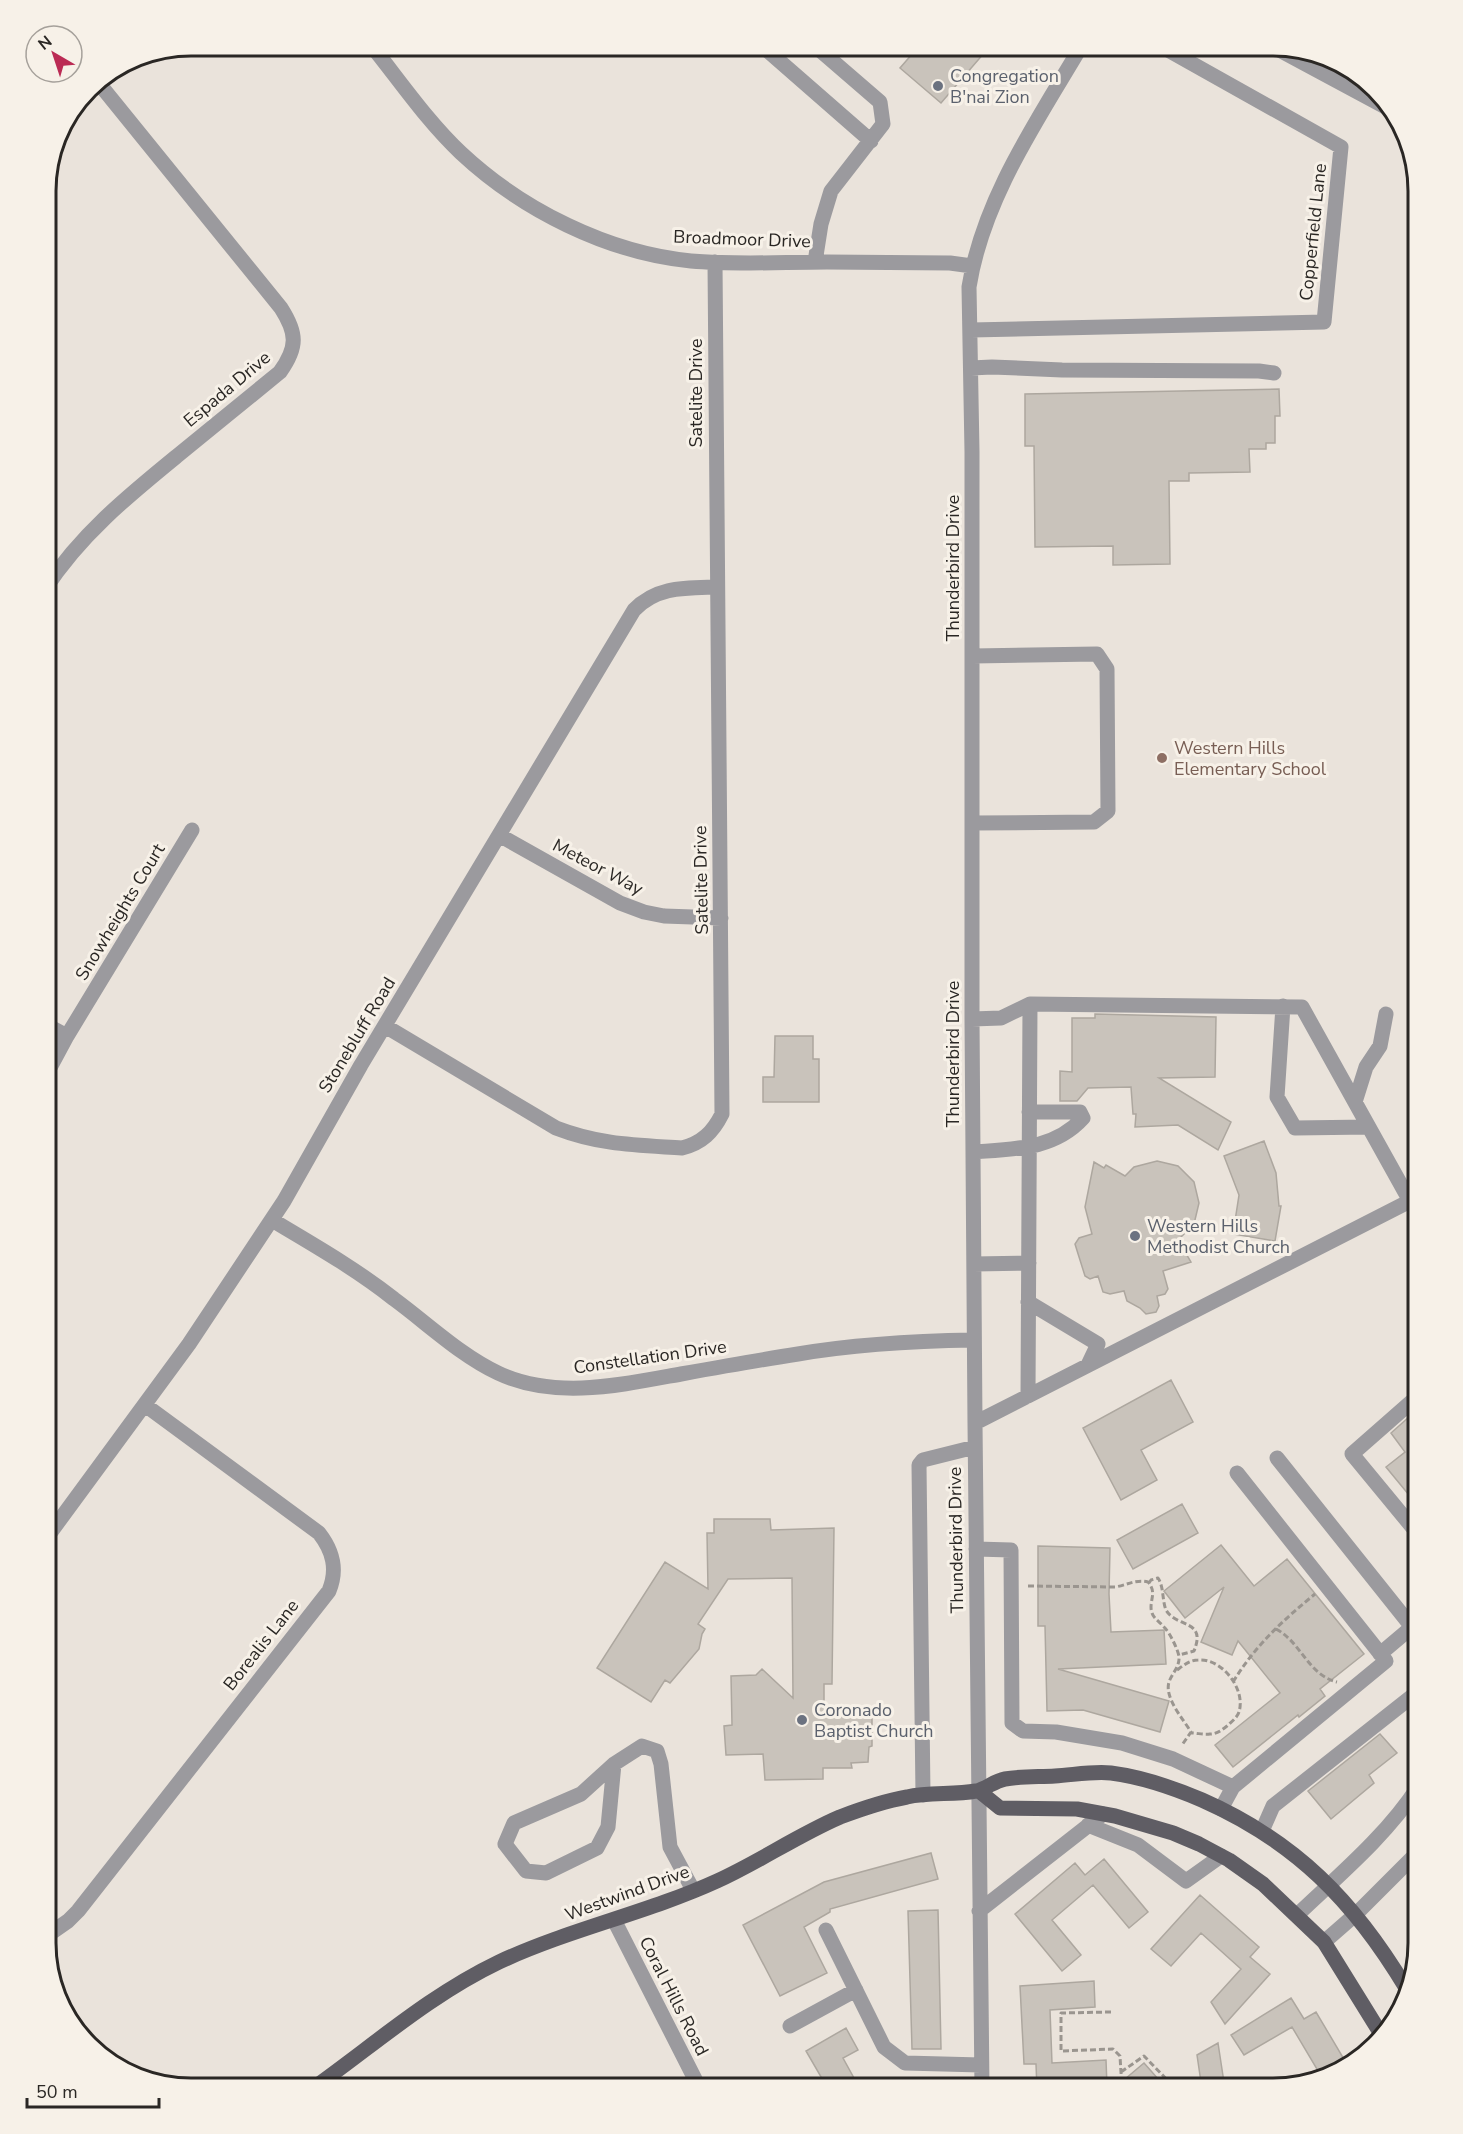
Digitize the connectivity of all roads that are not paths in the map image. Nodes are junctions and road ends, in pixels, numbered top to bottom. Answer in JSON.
{"nodes":[{"id":1,"x":380,"y":56,"type":"edge"},
{"id":2,"x":774,"y":56,"type":"edge"},
{"id":3,"x":827,"y":56,"type":"edge"},
{"id":4,"x":1076,"y":56,"type":"edge"},
{"id":5,"x":1179,"y":56,"type":"edge"},
{"id":6,"x":1293,"y":57,"type":"edge"},
{"id":7,"x":103,"y":88,"type":"edge"},
{"id":8,"x":1371,"y":99,"type":"edge"},
{"id":9,"x":871,"y":141,"type":"junction"},
{"id":10,"x":715,"y":262,"type":"junction"},
{"id":11,"x":815,"y":262,"type":"junction"},
{"id":12,"x":972,"y":266,"type":"junction"},
{"id":13,"x":971,"y":330,"type":"junction"},
{"id":14,"x":971,"y":368,"type":"junction"},
{"id":15,"x":1274,"y":373,"type":"dead end"},
{"id":16,"x":56,"y":571,"type":"edge"},
{"id":17,"x":717,"y":587,"type":"junction"},
{"id":18,"x":973,"y":656,"type":"junction"},
{"id":19,"x":973,"y":823,"type":"junction"},
{"id":20,"x":192,"y":830,"type":"dead end"},
{"id":21,"x":499,"y":835,"type":"junction"},
{"id":22,"x":720,"y":918,"type":"junction"},
{"id":23,"x":1030,"y":1004,"type":"junction"},
{"id":24,"x":1282,"y":1006,"type":"junction"},
{"id":25,"x":1386,"y":1014,"type":"dead end"},
{"id":26,"x":972,"y":1019,"type":"junction"},
{"id":27,"x":385,"y":1026,"type":"junction"},
{"id":28,"x":56,"y":1030,"type":"edge"},
{"id":29,"x":67,"y":1036,"type":"junction"},
{"id":30,"x":56,"y":1056,"type":"edge"},
{"id":31,"x":1355,"y":1102,"type":"junction"},
{"id":32,"x":1029,"y":1112,"type":"junction"},
{"id":33,"x":1369,"y":1127,"type":"junction"},
{"id":34,"x":1029,"y":1148,"type":"junction"},
{"id":35,"x":973,"y":1152,"type":"junction"},
{"id":36,"x":1408,"y":1197,"type":"edge"},
{"id":37,"x":1408,"y":1202,"type":"edge"},
{"id":38,"x":272,"y":1220,"type":"junction"},
{"id":39,"x":1029,"y":1263,"type":"junction"},
{"id":40,"x":974,"y":1264,"type":"junction"},
{"id":41,"x":1028,"y":1302,"type":"junction"},
{"id":42,"x":974,"y":1340,"type":"junction"},
{"id":43,"x":1088,"y":1365,"type":"junction"},
{"id":44,"x":1028,"y":1396,"type":"junction"},
{"id":45,"x":144,"y":1405,"type":"junction"},
{"id":46,"x":1408,"y":1405,"type":"edge"},
{"id":47,"x":975,"y":1423,"type":"junction"},
{"id":48,"x":975,"y":1447,"type":"junction"},
{"id":49,"x":1278,"y":1458,"type":"dead end"},
{"id":50,"x":1237,"y":1473,"type":"dead end"},
{"id":51,"x":1408,"y":1522,"type":"edge"},
{"id":52,"x":56,"y":1525,"type":"edge"},
{"id":53,"x":976,"y":1549,"type":"junction"},
{"id":54,"x":1408,"y":1622,"type":"edge"},
{"id":55,"x":1408,"y":1630,"type":"edge"},
{"id":56,"x":1380,"y":1654,"type":"junction"},
{"id":57,"x":1408,"y":1699,"type":"edge"},
{"id":58,"x":614,"y":1764,"type":"junction"},
{"id":59,"x":1233,"y":1787,"type":"junction"},
{"id":60,"x":979,"y":1791,"type":"junction"},
{"id":61,"x":923,"y":1795,"type":"junction"},
{"id":62,"x":1408,"y":1800,"type":"edge"},
{"id":63,"x":1221,"y":1809,"type":"junction"},
{"id":64,"x":1103,"y":1814,"type":"junction"},
{"id":65,"x":1088,"y":1825,"type":"junction"},
{"id":66,"x":1262,"y":1831,"type":"junction"},
{"id":67,"x":1221,"y":1856,"type":"junction"},
{"id":68,"x":1408,"y":1862,"type":"edge"},
{"id":69,"x":1329,"y":1885,"type":"junction"},
{"id":70,"x":693,"y":1890,"type":"junction"},
{"id":71,"x":979,"y":1911,"type":"junction"},
{"id":72,"x":1356,"y":1914,"type":"junction"},
{"id":73,"x":1297,"y":1915,"type":"junction"},
{"id":74,"x":614,"y":1920,"type":"junction"},
{"id":75,"x":56,"y":1929,"type":"edge"},
{"id":76,"x":826,"y":1930,"type":"dead end"},
{"id":77,"x":1324,"y":1942,"type":"junction"},
{"id":78,"x":1402,"y":1981,"type":"edge"},
{"id":79,"x":856,"y":1990,"type":"junction"},
{"id":80,"x":790,"y":2026,"type":"dead end"},
{"id":81,"x":1378,"y":2029,"type":"edge"},
{"id":82,"x":981,"y":2065,"type":"junction"},
{"id":83,"x":327,"y":2078,"type":"edge"},
{"id":84,"x":694,"y":2078,"type":"edge"},
{"id":85,"x":982,"y":2078,"type":"edge"}],
"edges":[{"from":1,"to":10,"type":"street","name":"Broadmoor Drive"},
{"from":2,"to":9,"type":"street"},
{"from":3,"to":9,"type":"street"},
{"from":4,"to":12,"type":"street","name":"Thunderbird Drive"},
{"from":5,"to":13,"type":"street","name":"Copperfield Lane"},
{"from":6,"to":8,"type":"street"},
{"from":7,"to":16,"type":"street","name":"Espada Drive"},
{"from":9,"to":11,"type":"street"},
{"from":10,"to":11,"type":"street","name":"Broadmoor Drive"},
{"from":10,"to":17,"type":"street","name":"Satelite Drive"},
{"from":11,"to":12,"type":"street","name":"Broadmoor Drive"},
{"from":12,"to":13,"type":"street","name":"Thunderbird Drive"},
{"from":13,"to":14,"type":"street","name":"Thunderbird Drive"},
{"from":14,"to":15,"type":"street"},
{"from":14,"to":18,"type":"street","name":"Thunderbird Drive"},
{"from":17,"to":21,"type":"street","name":"Stonebluff Road"},
{"from":17,"to":22,"type":"street","name":"Satelite Drive"},
{"from":18,"to":19,"type":"street","name":"Thunderbird Drive"},
{"from":18,"to":19,"type":"street"},
{"from":19,"to":26,"type":"street","name":"Thunderbird Drive"},
{"from":20,"to":29,"type":"street","name":"Snowheights Court"},
{"from":21,"to":22,"type":"street","name":"Meteor Way"},
{"from":21,"to":27,"type":"street","name":"Stonebluff Road"},
{"from":22,"to":27,"type":"street","name":"Satelite Drive"},
{"from":23,"to":24,"type":"street"},
{"from":23,"to":26,"type":"street"},
{"from":23,"to":32,"type":"street"},
{"from":24,"to":31,"type":"street"},
{"from":24,"to":33,"type":"street"},
{"from":25,"to":31,"type":"street"},
{"from":26,"to":35,"type":"street","name":"Thunderbird Drive"},
{"from":27,"to":38,"type":"street","name":"Stonebluff Road"},
{"from":28,"to":29,"type":"street"},
{"from":29,"to":30,"type":"street","name":"Snowheights Court"},
{"from":31,"to":33,"type":"street"},
{"from":32,"to":34,"type":"street"},
{"from":32,"to":34,"type":"street"},
{"from":33,"to":36,"type":"street"},
{"from":34,"to":35,"type":"street"},
{"from":34,"to":39,"type":"street"},
{"from":35,"to":40,"type":"street","name":"Thunderbird Drive"},
{"from":37,"to":43,"type":"street"},
{"from":38,"to":42,"type":"street","name":"Constellation Drive"},
{"from":38,"to":45,"type":"street","name":"Stonebluff Road"},
{"from":39,"to":40,"type":"street"},
{"from":39,"to":41,"type":"street"},
{"from":40,"to":42,"type":"street","name":"Thunderbird Drive"},
{"from":41,"to":43,"type":"street"},
{"from":41,"to":44,"type":"street"},
{"from":42,"to":47,"type":"street","name":"Thunderbird Drive"},
{"from":43,"to":44,"type":"street"},
{"from":44,"to":47,"type":"street"},
{"from":45,"to":52,"type":"street","name":"Stonebluff Road"},
{"from":45,"to":75,"type":"street","name":"Borealis Lane"},
{"from":46,"to":51,"type":"street"},
{"from":47,"to":48,"type":"street","name":"Thunderbird Drive"},
{"from":48,"to":53,"type":"street","name":"Thunderbird Drive"},
{"from":48,"to":61,"type":"street"},
{"from":49,"to":54,"type":"street"},
{"from":50,"to":56,"type":"street"},
{"from":53,"to":59,"type":"street"},
{"from":53,"to":60,"type":"street","name":"Thunderbird Drive"},
{"from":55,"to":56,"type":"street"},
{"from":56,"to":59,"type":"street"},
{"from":57,"to":66,"type":"street"},
{"from":58,"to":58,"type":"street"},
{"from":58,"to":70,"type":"street"},
{"from":59,"to":63,"type":"street"},
{"from":60,"to":61,"type":"main road","name":"Westwind Drive"},
{"from":60,"to":63,"type":"main road"},
{"from":60,"to":64,"type":"main road"},
{"from":60,"to":71,"type":"street","name":"Thunderbird Drive"},
{"from":61,"to":70,"type":"main road","name":"Westwind Drive"},
{"from":62,"to":69,"type":"street"},
{"from":63,"to":66,"type":"main road"},
{"from":64,"to":65,"type":"street"},
{"from":64,"to":67,"type":"main road"},
{"from":65,"to":67,"type":"street"},
{"from":65,"to":71,"type":"street"},
{"from":66,"to":69,"type":"main road"},
{"from":67,"to":73,"type":"main road"},
{"from":68,"to":72,"type":"street"},
{"from":69,"to":72,"type":"main road"},
{"from":69,"to":73,"type":"street"},
{"from":70,"to":74,"type":"main road","name":"Westwind Drive"},
{"from":71,"to":82,"type":"street","name":"Thunderbird Drive"},
{"from":72,"to":77,"type":"street"},
{"from":72,"to":78,"type":"main road"},
{"from":73,"to":77,"type":"main road"},
{"from":74,"to":83,"type":"main road","name":"Westwind Drive"},
{"from":74,"to":84,"type":"street","name":"Coral Hills Road"},
{"from":76,"to":79,"type":"street"},
{"from":77,"to":81,"type":"main road"},
{"from":79,"to":80,"type":"street"},
{"from":79,"to":82,"type":"street"},
{"from":82,"to":85,"type":"street","name":"Thunderbird Drive"}]}
